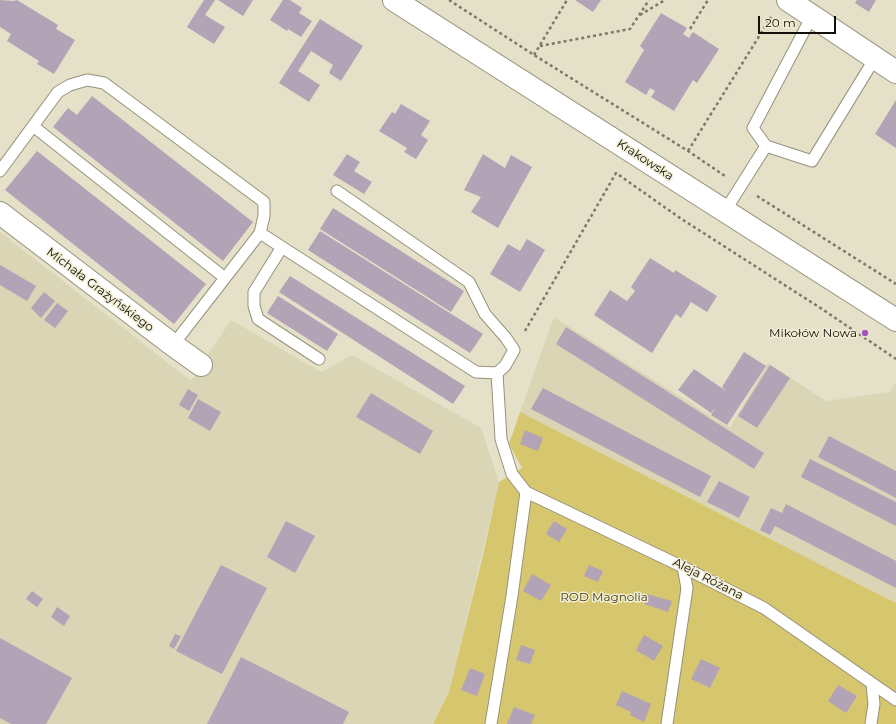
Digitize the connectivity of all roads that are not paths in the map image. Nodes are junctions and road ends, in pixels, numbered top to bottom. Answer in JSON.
{"nodes":[{"id":1,"x":394,"y":0,"type":"edge"},
{"id":2,"x":788,"y":0,"type":"edge"},
{"id":3,"x":812,"y":16,"type":"junction"},
{"id":4,"x":875,"y":58,"type":"junction"},
{"id":5,"x":896,"y":72,"type":"edge"},
{"id":6,"x":33,"y":126,"type":"junction"},
{"id":7,"x":766,"y":146,"type":"junction"},
{"id":8,"x":0,"y":171,"type":"edge"},
{"id":9,"x":337,"y":191,"type":"dead end"},
{"id":10,"x":725,"y":211,"type":"junction"},
{"id":11,"x":0,"y":213,"type":"edge"},
{"id":12,"x":260,"y":233,"type":"junction"},
{"id":13,"x":282,"y":247,"type":"junction"},
{"id":14,"x":225,"y":278,"type":"junction"},
{"id":15,"x":896,"y":320,"type":"edge"},
{"id":16,"x":173,"y":345,"type":"junction"},
{"id":17,"x":319,"y":359,"type":"dead end"},
{"id":18,"x":201,"y":366,"type":"dead end"},
{"id":19,"x":497,"y":373,"type":"junction"},
{"id":20,"x":526,"y":492,"type":"junction"},
{"id":21,"x":683,"y":566,"type":"junction"},
{"id":22,"x":872,"y":684,"type":"junction"},
{"id":23,"x":896,"y":700,"type":"edge"},
{"id":24,"x":491,"y":724,"type":"edge"},
{"id":25,"x":667,"y":724,"type":"edge"},
{"id":26,"x":871,"y":724,"type":"edge"}],
"edges":[{"from":1,"to":10,"type":"street","name":"Krakowska"},
{"from":2,"to":3,"type":"street"},
{"from":3,"to":4,"type":"street"},
{"from":3,"to":7,"type":"lane"},
{"from":4,"to":5,"type":"street"},
{"from":4,"to":7,"type":"lane"},
{"from":6,"to":8,"type":"lane"},
{"from":6,"to":12,"type":"lane"},
{"from":6,"to":14,"type":"lane"},
{"from":7,"to":10,"type":"lane"},
{"from":9,"to":19,"type":"lane"},
{"from":10,"to":15,"type":"street","name":"Krakowska"},
{"from":11,"to":16,"type":"street","name":"Michała Grażyńskiego"},
{"from":12,"to":13,"type":"lane"},
{"from":12,"to":14,"type":"lane"},
{"from":13,"to":17,"type":"lane"},
{"from":13,"to":19,"type":"lane"},
{"from":14,"to":16,"type":"lane"},
{"from":16,"to":18,"type":"street","name":"Michała Grażyńskiego"},
{"from":19,"to":20,"type":"lane","name":"Aleja Różana"},
{"from":20,"to":21,"type":"lane","name":"Aleja Różana"},
{"from":20,"to":24,"type":"lane"},
{"from":21,"to":22,"type":"lane","name":"Aleja Różana"},
{"from":21,"to":25,"type":"lane"},
{"from":22,"to":23,"type":"lane","name":"Aleja Różana"},
{"from":22,"to":26,"type":"lane"}]}
